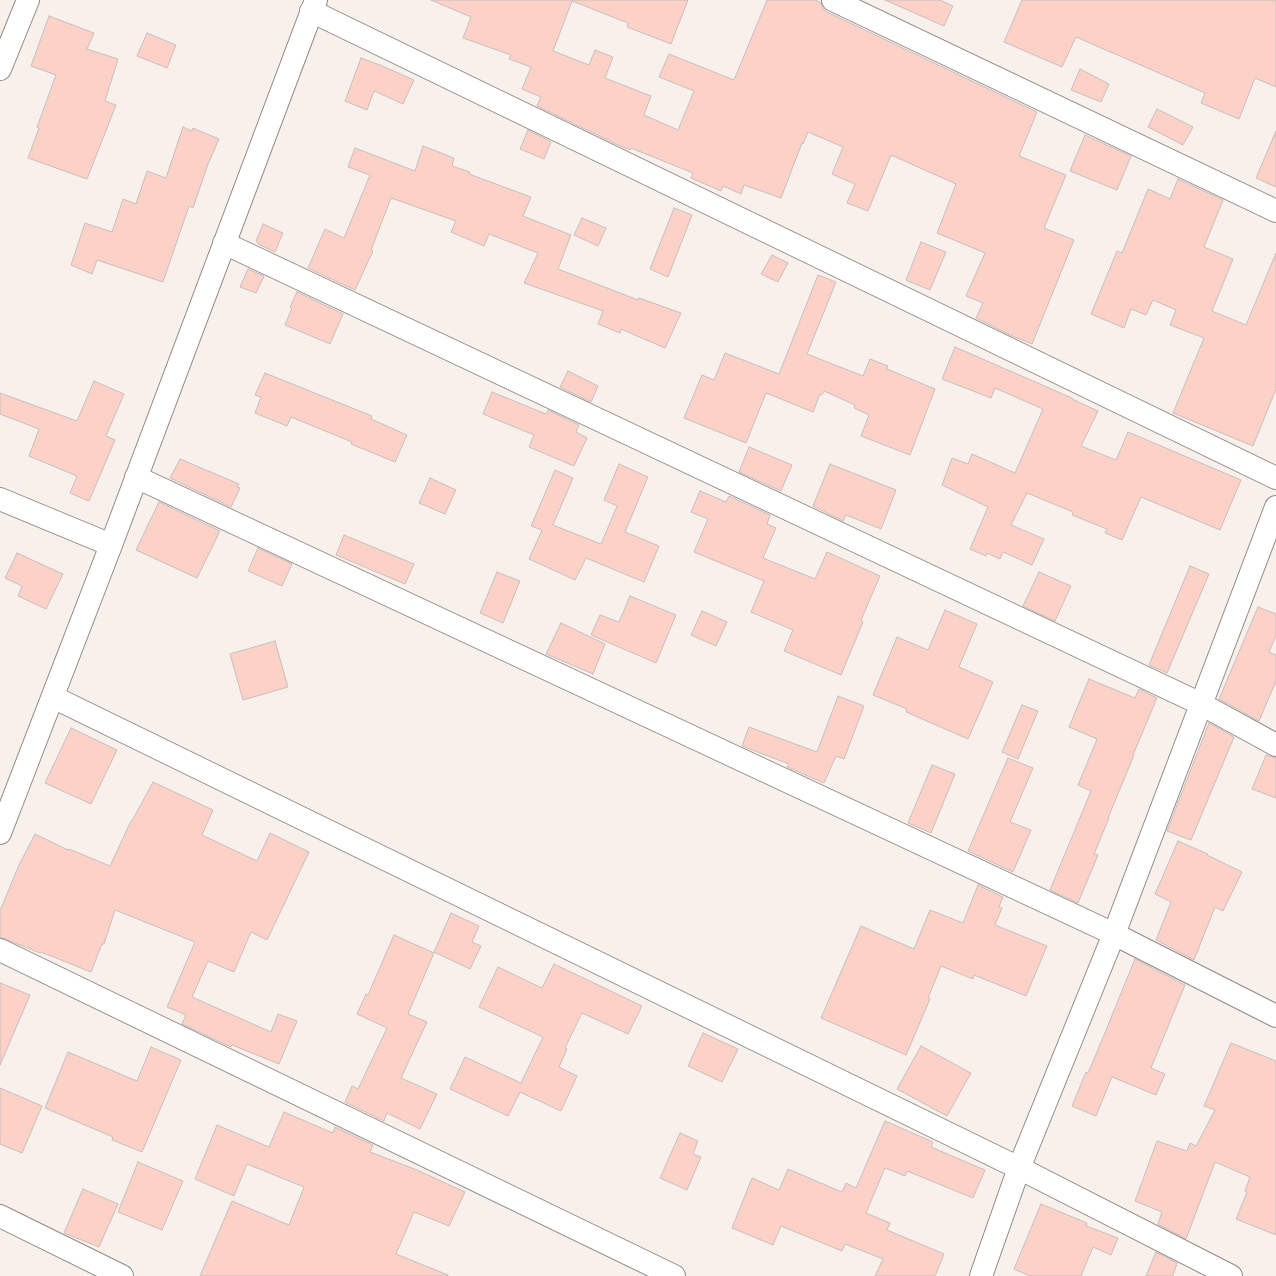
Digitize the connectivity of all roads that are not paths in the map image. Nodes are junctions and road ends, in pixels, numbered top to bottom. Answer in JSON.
{"nodes":[{"id":1,"x":28,"y":0,"type":"edge"},
{"id":2,"x":833,"y":0,"type":"edge"},
{"id":3,"x":313,"y":6,"type":"edge"},
{"id":4,"x":0,"y":69,"type":"edge"},
{"id":5,"x":1276,"y":211,"type":"edge"},
{"id":6,"x":224,"y":243,"type":"junction"},
{"id":7,"x":136,"y":477,"type":"junction"},
{"id":8,"x":1276,"y":478,"type":"edge"},
{"id":9,"x":0,"y":499,"type":"edge"},
{"id":10,"x":1276,"y":507,"type":"edge"},
{"id":11,"x":111,"y":545,"type":"junction"},
{"id":12,"x":52,"y":697,"type":"junction"},
{"id":13,"x":1201,"y":704,"type":"junction"},
{"id":14,"x":1276,"y":745,"type":"edge"},
{"id":15,"x":0,"y":833,"type":"edge"},
{"id":16,"x":1114,"y":934,"type":"junction"},
{"id":17,"x":0,"y":950,"type":"edge"},
{"id":18,"x":1276,"y":1016,"type":"edge"},
{"id":19,"x":1019,"y":1168,"type":"junction"},
{"id":20,"x":0,"y":1216,"type":"edge"},
{"id":21,"x":122,"y":1276,"type":"edge"},
{"id":22,"x":674,"y":1276,"type":"edge"},
{"id":23,"x":981,"y":1276,"type":"edge"},
{"id":24,"x":1231,"y":1276,"type":"edge"}],
"edges":[{"from":1,"to":4,"type":"street"},
{"from":2,"to":5,"type":"street"},
{"from":3,"to":6,"type":"street"},
{"from":3,"to":8,"type":"street"},
{"from":6,"to":7,"type":"street"},
{"from":6,"to":13,"type":"street"},
{"from":7,"to":11,"type":"street"},
{"from":7,"to":16,"type":"street"},
{"from":9,"to":11,"type":"street"},
{"from":10,"to":13,"type":"street"},
{"from":11,"to":12,"type":"street"},
{"from":12,"to":15,"type":"street"},
{"from":12,"to":19,"type":"street"},
{"from":13,"to":14,"type":"street"},
{"from":13,"to":16,"type":"street"},
{"from":16,"to":18,"type":"street"},
{"from":16,"to":19,"type":"street"},
{"from":17,"to":22,"type":"street"},
{"from":19,"to":23,"type":"street"},
{"from":19,"to":24,"type":"street"},
{"from":20,"to":21,"type":"street"}]}
